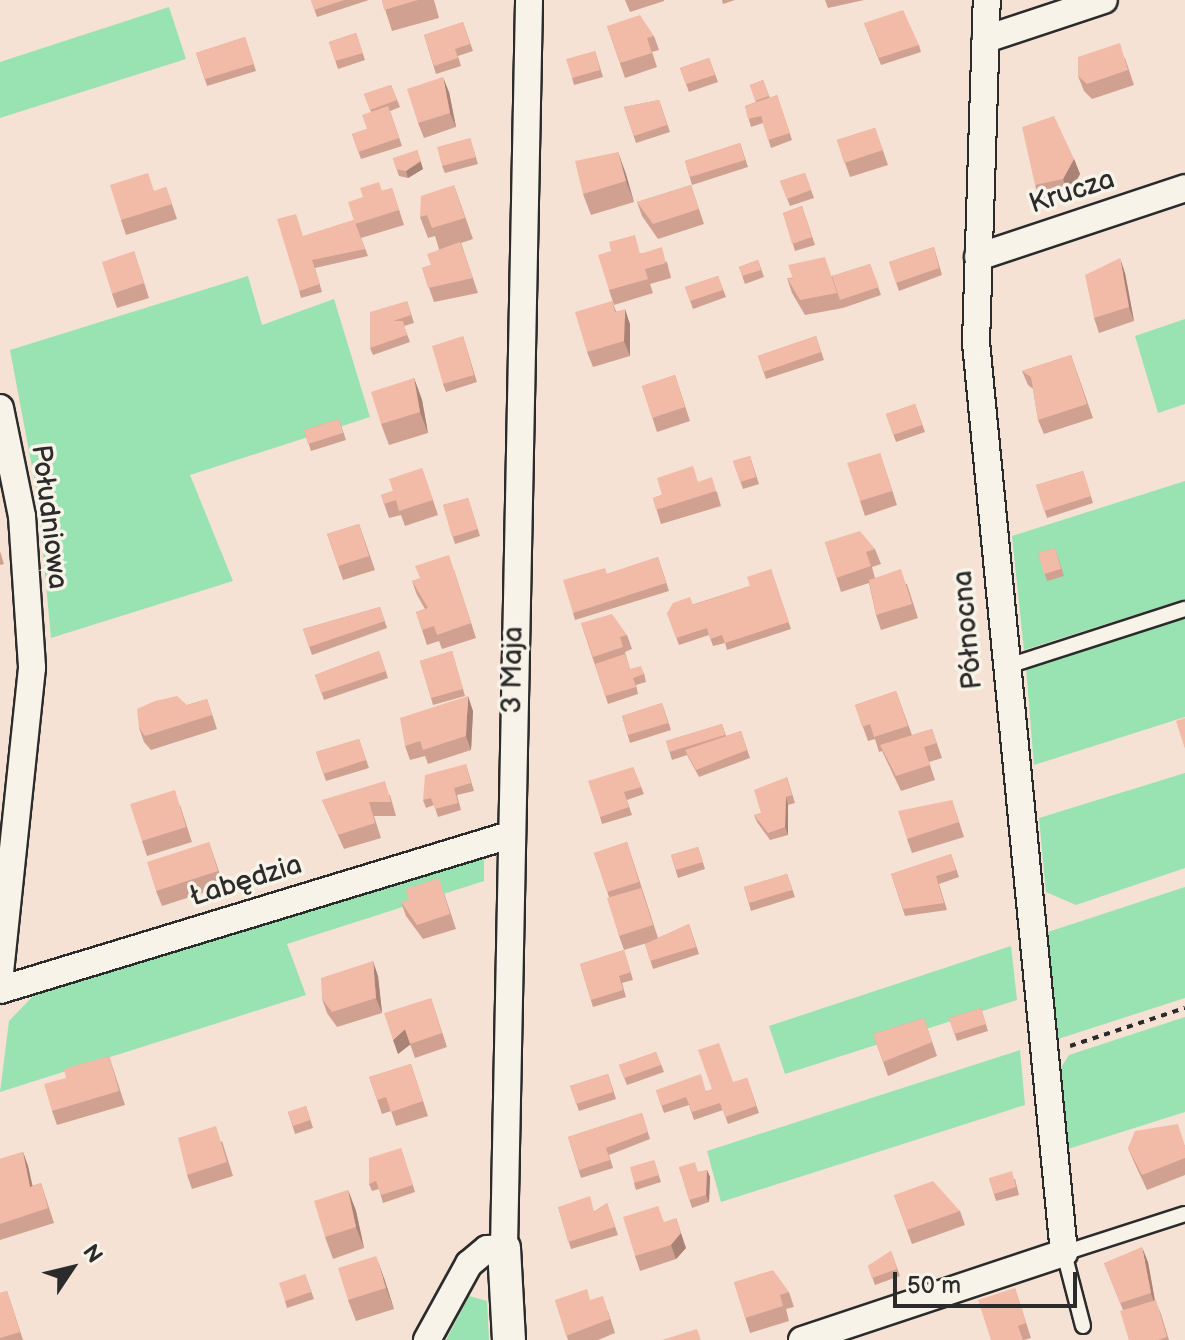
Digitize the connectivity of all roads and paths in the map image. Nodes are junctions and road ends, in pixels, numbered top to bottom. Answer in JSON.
{"nodes":[{"id":1,"x":529,"y":0,"type":"edge"},
{"id":2,"x":987,"y":0,"type":"edge"},
{"id":3,"x":1104,"y":0,"type":"edge"},
{"id":4,"x":986,"y":39,"type":"junction"},
{"id":5,"x":1185,"y":188,"type":"edge"},
{"id":6,"x":978,"y":257,"type":"junction"},
{"id":7,"x":0,"y":408,"type":"edge"},
{"id":8,"x":1185,"y":609,"type":"edge"},
{"id":9,"x":1004,"y":667,"type":"junction"},
{"id":10,"x":510,"y":835,"type":"junction"},
{"id":11,"x":0,"y":970,"type":"edge"},
{"id":12,"x":0,"y":990,"type":"edge"},
{"id":13,"x":1185,"y":1008,"type":"edge"},
{"id":14,"x":1041,"y":1055,"type":"junction"},
{"id":15,"x":1185,"y":1214,"type":"edge"},
{"id":16,"x":504,"y":1248,"type":"junction"},
{"id":17,"x":1064,"y":1253,"type":"junction"},
{"id":18,"x":1083,"y":1326,"type":"dead end"},
{"id":19,"x":427,"y":1340,"type":"edge"},
{"id":20,"x":509,"y":1340,"type":"edge"},
{"id":21,"x":802,"y":1340,"type":"edge"}],
"edges":[{"from":1,"to":10,"type":"street","name":"3 Maja"},
{"from":2,"to":4,"type":"street","name":"Północna"},
{"from":3,"to":4,"type":"street"},
{"from":4,"to":6,"type":"street","name":"Północna"},
{"from":5,"to":6,"type":"street","name":"Krucza"},
{"from":6,"to":9,"type":"street","name":"Północna"},
{"from":7,"to":11,"type":"street","name":"Południowa"},
{"from":8,"to":9,"type":"lane"},
{"from":9,"to":14,"type":"street","name":"Północna"},
{"from":10,"to":12,"type":"street","name":"Łabędzia"},
{"from":10,"to":16,"type":"street","name":"3 Maja"},
{"from":13,"to":14,"type":"path"},
{"from":14,"to":17,"type":"street","name":"Północna"},
{"from":15,"to":17,"type":"lane"},
{"from":16,"to":19,"type":"street"},
{"from":16,"to":20,"type":"street","name":"3 Maja"},
{"from":17,"to":18,"type":"lane","name":"Północna"},
{"from":17,"to":21,"type":"street"}]}
